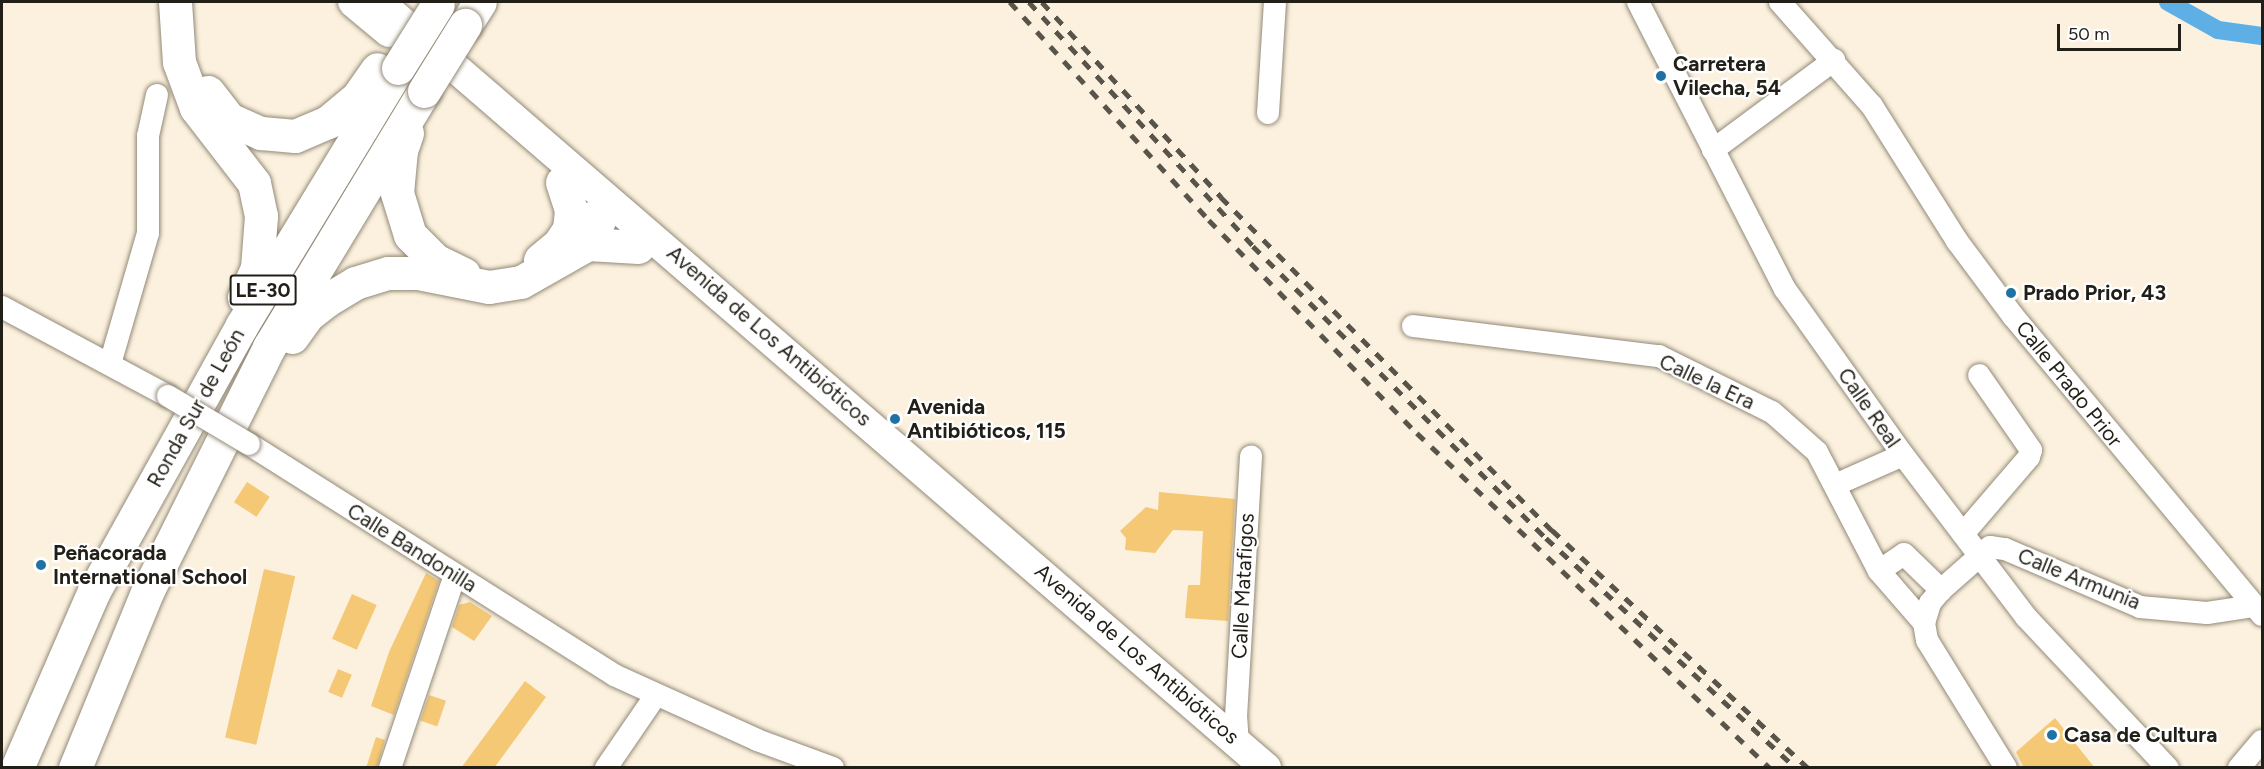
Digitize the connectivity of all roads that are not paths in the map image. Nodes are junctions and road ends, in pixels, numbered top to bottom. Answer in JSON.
{"nodes":[{"id":1,"x":175,"y":2,"type":"edge"},
{"id":2,"x":188,"y":2,"type":"edge"},
{"id":3,"x":353,"y":2,"type":"edge"},
{"id":4,"x":380,"y":2,"type":"edge"},
{"id":5,"x":433,"y":2,"type":"edge"},
{"id":6,"x":1275,"y":2,"type":"edge"},
{"id":7,"x":1638,"y":2,"type":"edge"},
{"id":8,"x":1780,"y":2,"type":"edge"},
{"id":9,"x":472,"y":13,"type":"edge"},
{"id":10,"x":427,"y":42,"type":"junction"},
{"id":11,"x":1834,"y":60,"type":"junction"},
{"id":12,"x":392,"y":63,"type":"junction"},
{"id":13,"x":424,"y":91,"type":"junction"},
{"id":14,"x":157,"y":95,"type":"dead end"},
{"id":15,"x":1268,"y":113,"type":"dead end"},
{"id":16,"x":1713,"y":150,"type":"junction"},
{"id":17,"x":562,"y":182,"type":"joint"},
{"id":18,"x":586,"y":230,"type":"junction"},
{"id":19,"x":638,"y":247,"type":"joint"},
{"id":20,"x":3,"y":313,"type":"edge"},
{"id":21,"x":1413,"y":326,"type":"dead end"},
{"id":22,"x":110,"y":364,"type":"junction"},
{"id":23,"x":811,"y":372,"type":"junction"},
{"id":24,"x":1979,"y":375,"type":"dead end"},
{"id":25,"x":240,"y":405,"type":"junction"},
{"id":26,"x":1903,"y":455,"type":"junction"},
{"id":27,"x":1251,"y":456,"type":"dead end"},
{"id":28,"x":896,"y":470,"type":"junction"},
{"id":29,"x":1835,"y":485,"type":"junction"},
{"id":30,"x":1963,"y":534,"type":"junction"},
{"id":31,"x":1979,"y":557,"type":"junction"},
{"id":32,"x":1038,"y":568,"type":"junction"},
{"id":33,"x":1879,"y":572,"type":"junction"},
{"id":34,"x":455,"y":575,"type":"junction"},
{"id":35,"x":1941,"y":590,"type":"junction"},
{"id":36,"x":94,"y":591,"type":"junction"},
{"id":37,"x":2258,"y":610,"type":"edge"},
{"id":38,"x":1058,"y":612,"type":"junction"},
{"id":39,"x":1924,"y":623,"type":"junction"},
{"id":40,"x":656,"y":695,"type":"junction"},
{"id":41,"x":2262,"y":741,"type":"edge"},
{"id":42,"x":1234,"y":744,"type":"edge"},
{"id":43,"x":17,"y":768,"type":"edge"},
{"id":44,"x":75,"y":768,"type":"edge"},
{"id":45,"x":390,"y":768,"type":"edge"},
{"id":46,"x":606,"y":768,"type":"edge"},
{"id":47,"x":833,"y":768,"type":"edge"},
{"id":48,"x":1266,"y":768,"type":"edge"},
{"id":49,"x":2006,"y":768,"type":"edge"},
{"id":50,"x":2168,"y":768,"type":"edge"},
{"id":51,"x":2239,"y":768,"type":"edge"}],
"edges":[{"from":1,"to":36,"type":"highway"},
{"from":2,"to":12,"type":"highway"},
{"from":3,"to":17,"type":"main road"},
{"from":4,"to":10,"type":"main road","name":"Avenida de Los Antibióticos"},
{"from":5,"to":12,"type":"highway","name":"Ronda Sur de León","number":"LE-30","bridge":true},
{"from":6,"to":15,"type":"street"},
{"from":7,"to":16,"type":"street","name":"Calle Real"},
{"from":8,"to":11,"type":"street","name":"Calle Prado Prior"},
{"from":9,"to":13,"type":"highway","name":"Ronda Sur de León","number":"LE-30","bridge":true},
{"from":10,"to":18,"type":"main road"},
{"from":10,"to":23,"type":"main road","name":"Avenida de Los Antibióticos"},
{"from":11,"to":16,"type":"street"},
{"from":11,"to":37,"type":"street","name":"Calle Prado Prior"},
{"from":12,"to":36,"type":"highway","name":"Ronda Sur de León","number":"LE-30"},
{"from":13,"to":18,"type":"highway"},
{"from":13,"to":25,"type":"highway","name":"Ronda Sur de León","number":"LE-30"},
{"from":14,"to":22,"type":"street"},
{"from":16,"to":26,"type":"street","name":"Calle Real"},
{"from":17,"to":18,"type":"highway"},
{"from":18,"to":19,"type":"highway"},
{"from":18,"to":23,"type":"main road"},
{"from":18,"to":25,"type":"highway"},
{"from":19,"to":28,"type":"main road","name":"Avenida de Los Antibióticos"},
{"from":20,"to":22,"type":"street","name":"Calle Bandonilla"},
{"from":21,"to":29,"type":"street","name":"Calle la Era"},
{"from":22,"to":34,"type":"street","name":"Calle Bandonilla","bridge":true},
{"from":23,"to":32,"type":"main road","name":"Avenida de Los Antibióticos"},
{"from":24,"to":30,"type":"street"},
{"from":25,"to":44,"type":"highway","name":"Ronda Sur de León","number":"LE-30"},
{"from":26,"to":29,"type":"street"},
{"from":26,"to":30,"type":"street","name":"Calle Real"},
{"from":27,"to":42,"type":"street","name":"Calle Matafigos"},
{"from":28,"to":32,"type":"main road"},
{"from":28,"to":38,"type":"main road","name":"Avenida de Los Antibióticos"},
{"from":29,"to":33,"type":"street","name":"Calle la Era"},
{"from":30,"to":31,"type":"street","name":"Calle Real"},
{"from":31,"to":35,"type":"street"},
{"from":31,"to":37,"type":"street","name":"Calle Armunia"},
{"from":31,"to":50,"type":"street","name":"Calle Real"},
{"from":32,"to":38,"type":"main road"},
{"from":32,"to":42,"type":"main road","name":"Avenida de Los Antibióticos"},
{"from":33,"to":35,"type":"street"},
{"from":33,"to":39,"type":"street","name":"Calle la Era"},
{"from":34,"to":40,"type":"street","name":"Calle Bandonilla"},
{"from":34,"to":45,"type":"street"},
{"from":35,"to":39,"type":"street"},
{"from":36,"to":43,"type":"highway","name":"Ronda Sur de León","number":"LE-30"},
{"from":38,"to":42,"type":"main road","name":"Avenida de Los Antibióticos"},
{"from":39,"to":49,"type":"street","name":"Calle la Era"},
{"from":40,"to":46,"type":"street"},
{"from":40,"to":47,"type":"street","name":"Calle Bandonilla"},
{"from":41,"to":51,"type":"street"},
{"from":42,"to":48,"type":"main road","name":"Avenida de Los Antibióticos"}]}
